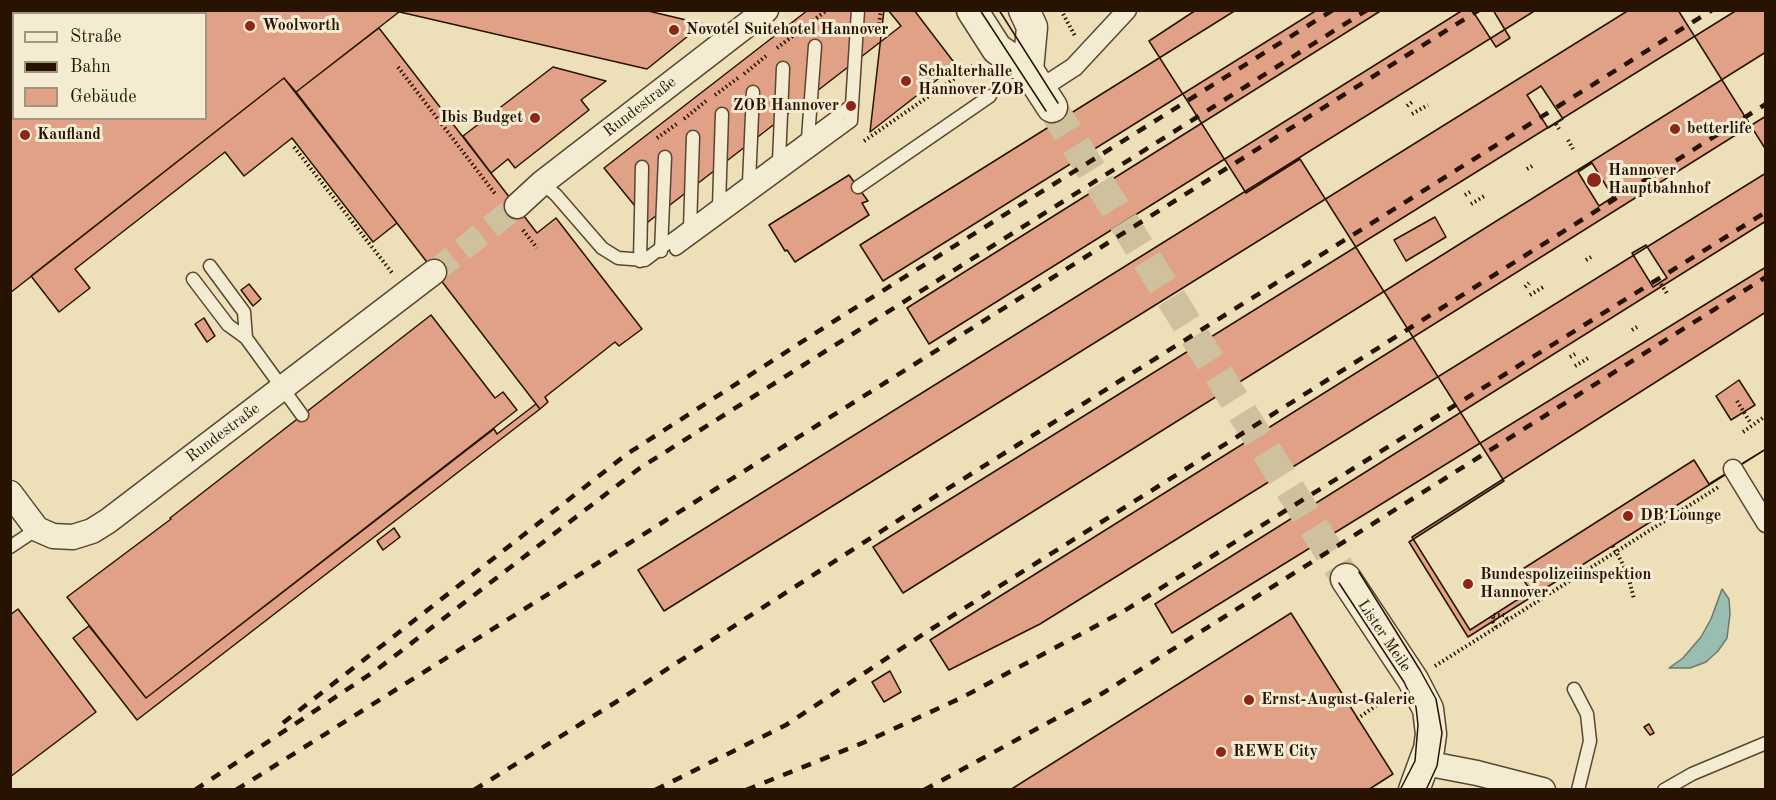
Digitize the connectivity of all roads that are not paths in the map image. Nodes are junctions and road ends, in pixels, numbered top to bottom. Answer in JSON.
{"nodes":[{"id":1,"x":766,"y":10,"type":"edge"},
{"id":2,"x":858,"y":10,"type":"edge"},
{"id":3,"x":972,"y":10,"type":"edge"},
{"id":4,"x":1024,"y":10,"type":"edge"},
{"id":5,"x":1127,"y":10,"type":"edge"},
{"id":6,"x":815,"y":45,"type":"dead end"},
{"id":7,"x":783,"y":68,"type":"dead end"},
{"id":8,"x":1040,"y":89,"type":"junction"},
{"id":9,"x":753,"y":92,"type":"dead end"},
{"id":10,"x":990,"y":96,"type":"dead end"},
{"id":11,"x":851,"y":106,"type":"junction"},
{"id":12,"x":722,"y":114,"type":"dead end"},
{"id":13,"x":693,"y":138,"type":"dead end"},
{"id":14,"x":808,"y":138,"type":"junction"},
{"id":15,"x":665,"y":157,"type":"dead end"},
{"id":16,"x":779,"y":161,"type":"junction"},
{"id":17,"x":642,"y":167,"type":"dead end"},
{"id":18,"x":543,"y":183,"type":"junction"},
{"id":19,"x":749,"y":183,"type":"junction"},
{"id":20,"x":858,"y":187,"type":"dead end"},
{"id":21,"x":719,"y":206,"type":"junction"},
{"id":22,"x":512,"y":210,"type":"tunnel mouth"},
{"id":23,"x":690,"y":228,"type":"junction"},
{"id":24,"x":661,"y":251,"type":"junction"},
{"id":25,"x":643,"y":261,"type":"junction"},
{"id":26,"x":210,"y":266,"type":"dead end"},
{"id":27,"x":434,"y":272,"type":"tunnel mouth"},
{"id":28,"x":193,"y":279,"type":"dead end"},
{"id":29,"x":246,"y":338,"type":"junction"},
{"id":30,"x":282,"y":387,"type":"junction"},
{"id":31,"x":302,"y":416,"type":"dead end"},
{"id":32,"x":1735,"y":472,"type":"road end"},
{"id":33,"x":10,"y":493,"type":"edge"},
{"id":34,"x":1765,"y":520,"type":"edge"},
{"id":35,"x":37,"y":530,"type":"junction"},
{"id":36,"x":10,"y":546,"type":"edge"},
{"id":37,"x":1346,"y":579,"type":"tunnel mouth"},
{"id":38,"x":1574,"y":689,"type":"dead end"},
{"id":39,"x":1766,"y":743,"type":"edge"},
{"id":40,"x":1419,"y":776,"type":"edge"},
{"id":41,"x":1543,"y":789,"type":"edge"},
{"id":42,"x":1578,"y":789,"type":"edge"},
{"id":43,"x":1664,"y":789,"type":"edge"}],
"edges":[{"from":1,"to":18,"type":"street","name":"Rundestraße"},
{"from":2,"to":11,"type":"lane"},
{"from":3,"to":8,"type":"street"},
{"from":4,"to":8,"type":"street"},
{"from":5,"to":8,"type":"street"},
{"from":6,"to":14,"type":"lane"},
{"from":7,"to":16,"type":"lane"},
{"from":9,"to":19,"type":"lane"},
{"from":10,"to":20,"type":"lane"},
{"from":11,"to":14,"type":"lane"},
{"from":11,"to":25,"type":"lane"},
{"from":12,"to":21,"type":"lane"},
{"from":13,"to":23,"type":"lane"},
{"from":14,"to":16,"type":"lane"},
{"from":15,"to":24,"type":"lane"},
{"from":16,"to":19,"type":"lane"},
{"from":17,"to":25,"type":"lane"},
{"from":18,"to":22,"type":"street","name":"Rundestraße"},
{"from":18,"to":25,"type":"lane"},
{"from":19,"to":21,"type":"lane"},
{"from":21,"to":23,"type":"lane"},
{"from":23,"to":24,"type":"lane"},
{"from":24,"to":25,"type":"lane"},
{"from":26,"to":29,"type":"lane"},
{"from":27,"to":30,"type":"street","name":"Rundestraße"},
{"from":28,"to":29,"type":"lane"},
{"from":29,"to":30,"type":"lane"},
{"from":30,"to":31,"type":"lane"},
{"from":30,"to":35,"type":"street","name":"Rundestraße"},
{"from":32,"to":34,"type":"street"},
{"from":33,"to":35,"type":"street"},
{"from":35,"to":36,"type":"lane"},
{"from":37,"to":40,"type":"street","name":"Lister Meile"},
{"from":38,"to":42,"type":"lane"},
{"from":39,"to":43,"type":"lane"},
{"from":40,"to":41,"type":"street"}]}
